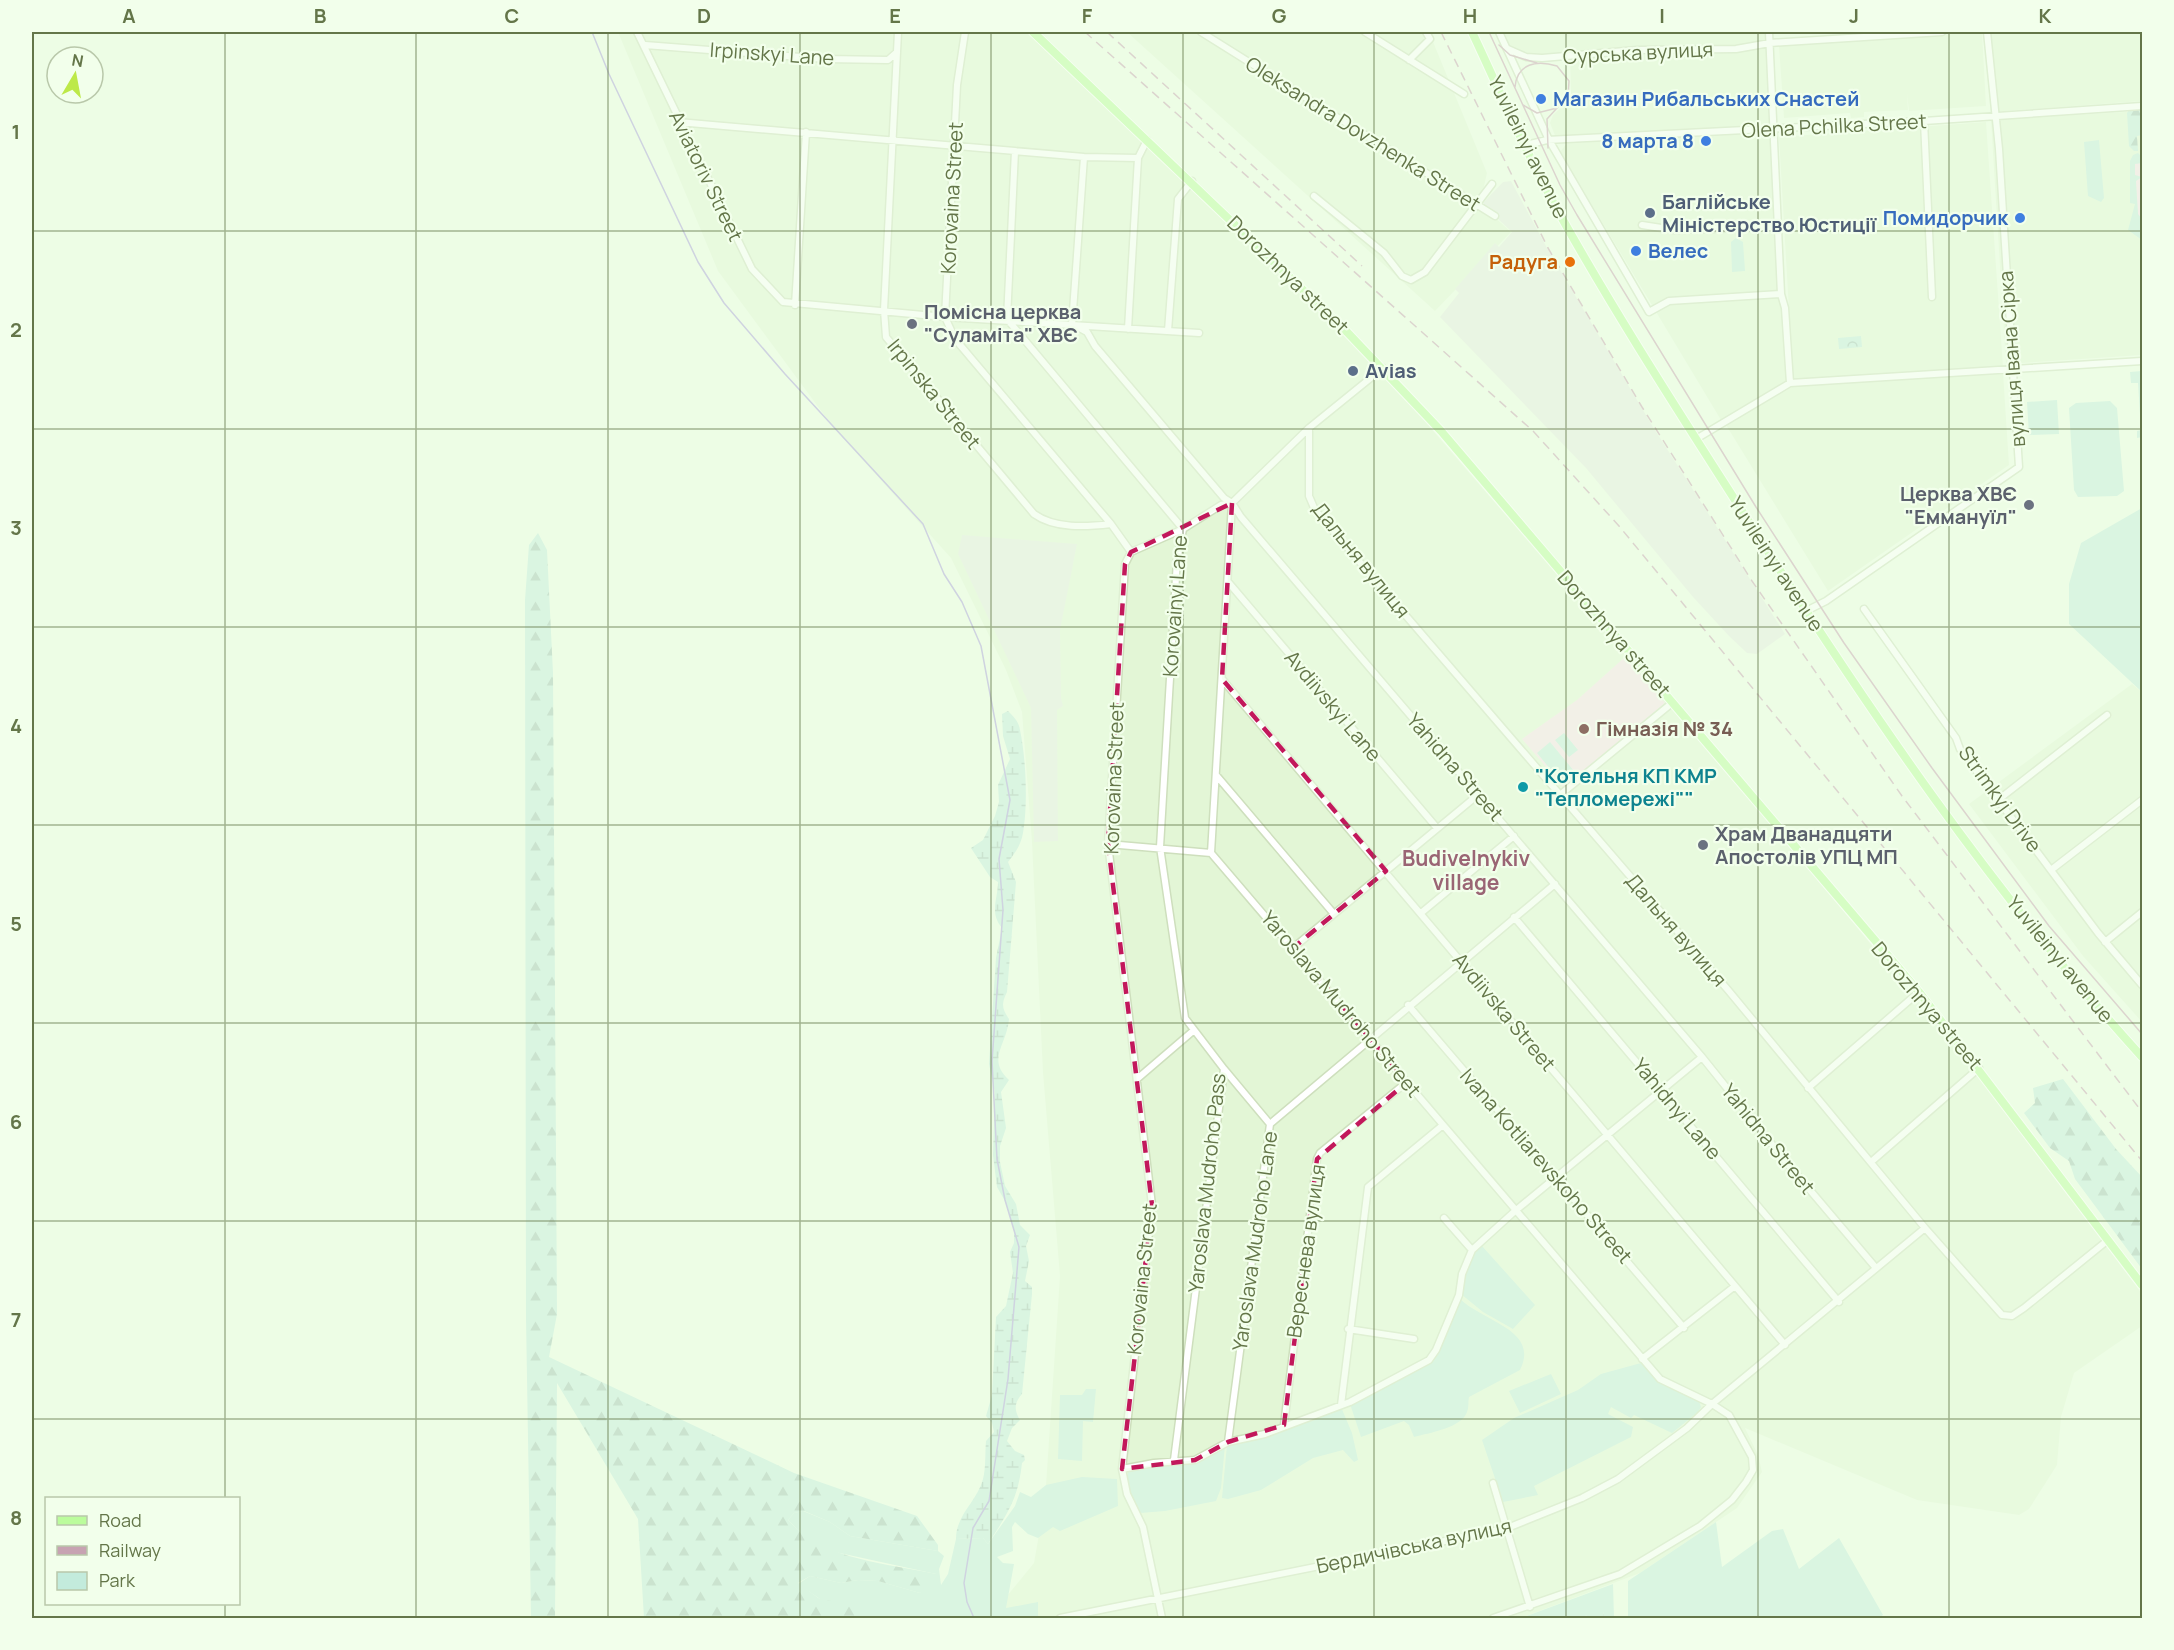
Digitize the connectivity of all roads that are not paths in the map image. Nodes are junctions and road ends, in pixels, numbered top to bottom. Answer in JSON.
{"nodes":[{"id":1,"x":637,"y":32,"type":"edge"},
{"id":2,"x":898,"y":32,"type":"edge"},
{"id":3,"x":965,"y":32,"type":"edge"},
{"id":4,"x":1033,"y":32,"type":"edge"},
{"id":5,"x":1201,"y":32,"type":"edge"},
{"id":6,"x":1365,"y":32,"type":"edge"},
{"id":7,"x":1426,"y":32,"type":"edge"},
{"id":8,"x":1472,"y":32,"type":"edge"},
{"id":9,"x":1499,"y":32,"type":"edge"},
{"id":10,"x":1769,"y":32,"type":"edge"},
{"id":11,"x":1942,"y":32,"type":"edge"},
{"id":12,"x":1987,"y":32,"type":"edge"},
{"id":13,"x":1770,"y":43,"type":"junction"},
{"id":14,"x":645,"y":45,"type":"junction"},
{"id":15,"x":1508,"y":49,"type":"junction"},
{"id":16,"x":897,"y":51,"type":"junction"},
{"id":17,"x":888,"y":60,"type":"junction"},
{"id":18,"x":1409,"y":60,"type":"junction"},
{"id":19,"x":896,"y":67,"type":"junction"},
{"id":20,"x":1464,"y":94,"type":"dead end"},
{"id":21,"x":2142,"y":105,"type":"edge"},
{"id":22,"x":1996,"y":116,"type":"junction"},
{"id":23,"x":1924,"y":121,"type":"junction"},
{"id":24,"x":678,"y":122,"type":"junction"},
{"id":25,"x":1774,"y":129,"type":"junction"},
{"id":26,"x":806,"y":132,"type":"junction"},
{"id":27,"x":892,"y":140,"type":"junction"},
{"id":28,"x":1147,"y":140,"type":"junction"},
{"id":29,"x":1549,"y":140,"type":"junction"},
{"id":30,"x":1526,"y":145,"type":"junction"},
{"id":31,"x":955,"y":146,"type":"junction"},
{"id":32,"x":1015,"y":151,"type":"junction"},
{"id":33,"x":1083,"y":157,"type":"junction"},
{"id":34,"x":1138,"y":158,"type":"junction"},
{"id":35,"x":1192,"y":181,"type":"junction"},
{"id":36,"x":1492,"y":184,"type":"dead end"},
{"id":37,"x":1314,"y":196,"type":"dead end"},
{"id":38,"x":1474,"y":205,"type":"junction"},
{"id":39,"x":1495,"y":216,"type":"dead end"},
{"id":40,"x":1642,"y":225,"type":"dead end"},
{"id":41,"x":1779,"y":227,"type":"junction"},
{"id":42,"x":1781,"y":294,"type":"junction"},
{"id":43,"x":1932,"y":297,"type":"dead end"},
{"id":44,"x":795,"y":305,"type":"junction"},
{"id":45,"x":885,"y":310,"type":"junction"},
{"id":46,"x":945,"y":316,"type":"junction"},
{"id":47,"x":1007,"y":320,"type":"junction"},
{"id":48,"x":1074,"y":325,"type":"junction"},
{"id":49,"x":1128,"y":329,"type":"junction"},
{"id":50,"x":1168,"y":331,"type":"junction"},
{"id":51,"x":1199,"y":333,"type":"dead end"},
{"id":52,"x":2142,"y":361,"type":"edge"},
{"id":53,"x":1383,"y":368,"type":"junction"},
{"id":54,"x":2013,"y":368,"type":"junction"},
{"id":55,"x":1790,"y":384,"type":"junction"},
{"id":56,"x":1310,"y":428,"type":"junction"},
{"id":57,"x":1696,"y":439,"type":"junction"},
{"id":58,"x":1232,"y":503,"type":"junction"},
{"id":59,"x":1111,"y":524,"type":"junction"},
{"id":60,"x":1183,"y":529,"type":"junction"},
{"id":61,"x":1131,"y":552,"type":"junction"},
{"id":62,"x":1228,"y":583,"type":"junction"},
{"id":63,"x":1864,"y":609,"type":"dead end"},
{"id":64,"x":1806,"y":611,"type":"junction"},
{"id":65,"x":1222,"y":679,"type":"junction"},
{"id":66,"x":1672,"y":702,"type":"junction"},
{"id":67,"x":2107,"y":715,"type":"dead end"},
{"id":68,"x":1216,"y":775,"type":"junction"},
{"id":69,"x":1479,"y":794,"type":"junction"},
{"id":70,"x":1560,"y":795,"type":"junction"},
{"id":71,"x":1998,"y":800,"type":"junction"},
{"id":72,"x":2142,"y":800,"type":"edge"},
{"id":73,"x":1437,"y":828,"type":"junction"},
{"id":74,"x":1514,"y":836,"type":"junction"},
{"id":75,"x":1108,"y":844,"type":"junction"},
{"id":76,"x":1160,"y":847,"type":"junction"},
{"id":77,"x":1211,"y":853,"type":"junction"},
{"id":78,"x":2051,"y":870,"type":"junction"},
{"id":79,"x":1386,"y":871,"type":"junction"},
{"id":80,"x":1555,"y":884,"type":"junction"},
{"id":81,"x":2142,"y":912,"type":"edge"},
{"id":82,"x":1421,"y":913,"type":"junction"},
{"id":83,"x":1334,"y":914,"type":"junction"},
{"id":84,"x":1514,"y":917,"type":"junction"},
{"id":85,"x":2105,"y":942,"type":"junction"},
{"id":86,"x":1293,"y":948,"type":"junction"},
{"id":87,"x":1462,"y":961,"type":"junction"},
{"id":88,"x":2142,"y":985,"type":"edge"},
{"id":89,"x":1919,"y":992,"type":"junction"},
{"id":90,"x":1408,"y":1005,"type":"junction"},
{"id":91,"x":1193,"y":1031,"type":"junction"},
{"id":92,"x":1369,"y":1038,"type":"junction"},
{"id":93,"x":1702,"y":1057,"type":"junction"},
{"id":94,"x":2142,"y":1057,"type":"edge"},
{"id":95,"x":1979,"y":1068,"type":"junction"},
{"id":96,"x":1224,"y":1069,"type":"junction"},
{"id":97,"x":1137,"y":1079,"type":"junction"},
{"id":98,"x":1407,"y":1082,"type":"junction"},
{"id":99,"x":1808,"y":1088,"type":"junction"},
{"id":100,"x":1662,"y":1090,"type":"junction"},
{"id":101,"x":1270,"y":1124,"type":"junction"},
{"id":102,"x":1443,"y":1125,"type":"junction"},
{"id":103,"x":1609,"y":1136,"type":"junction"},
{"id":104,"x":1871,"y":1162,"type":"junction"},
{"id":105,"x":1557,"y":1178,"type":"junction"},
{"id":106,"x":1515,"y":1211,"type":"junction"},
{"id":107,"x":1444,"y":1218,"type":"dead end"},
{"id":108,"x":1925,"y":1228,"type":"junction"},
{"id":109,"x":2108,"y":1240,"type":"junction"},
{"id":110,"x":1472,"y":1250,"type":"junction"},
{"id":111,"x":1876,"y":1268,"type":"junction"},
{"id":112,"x":2142,"y":1285,"type":"edge"},
{"id":113,"x":1735,"y":1286,"type":"junction"},
{"id":114,"x":1839,"y":1302,"type":"junction"},
{"id":115,"x":1684,"y":1328,"type":"junction"},
{"id":116,"x":1348,"y":1329,"type":"junction"},
{"id":117,"x":1414,"y":1339,"type":"dead end"},
{"id":118,"x":1785,"y":1345,"type":"junction"},
{"id":119,"x":1642,"y":1359,"type":"junction"},
{"id":120,"x":1712,"y":1404,"type":"junction"},
{"id":121,"x":1341,"y":1405,"type":"junction"},
{"id":122,"x":1284,"y":1425,"type":"junction"},
{"id":123,"x":1228,"y":1442,"type":"junction"},
{"id":124,"x":1174,"y":1460,"type":"junction"},
{"id":125,"x":1122,"y":1469,"type":"junction"},
{"id":126,"x":1493,"y":1483,"type":"dead end"},
{"id":127,"x":1505,"y":1529,"type":"junction"},
{"id":128,"x":1158,"y":1600,"type":"junction"},
{"id":129,"x":1530,"y":1607,"type":"junction"},
{"id":130,"x":1060,"y":1618,"type":"edge"},
{"id":131,"x":1162,"y":1618,"type":"edge"},
{"id":132,"x":1493,"y":1618,"type":"edge"}],
"edges":[{"from":1,"to":14,"type":"street","name":"Aviatoriv Street"},
{"from":2,"to":16,"type":"street","name":"Irpinska Street"},
{"from":3,"to":31,"type":"street","name":"Korovaina Street"},
{"from":4,"to":28,"type":"main road","name":"Dorozhnya street"},
{"from":5,"to":38,"type":"street","name":"Oleksandra Dovzhenka Street"},
{"from":6,"to":18,"type":"street"},
{"from":7,"to":18,"type":"street"},
{"from":8,"to":30,"type":"main road","name":"Yuvileinyi avenue"},
{"from":9,"to":15,"type":"street"},
{"from":10,"to":13,"type":"street"},
{"from":11,"to":13,"type":"street","name":"Сурська вулиця"},
{"from":12,"to":22,"type":"street","name":"вулиця Івана Сірка"},
{"from":13,"to":15,"type":"street","name":"Сурська вулиця"},
{"from":13,"to":25,"type":"street"},
{"from":14,"to":17,"type":"street","name":"Irpinskyi Lane"},
{"from":14,"to":24,"type":"street","name":"Aviatoriv Street"},
{"from":15,"to":29,"type":"street"},
{"from":16,"to":17,"type":"street"},
{"from":16,"to":19,"type":"street","name":"Irpinska Street"},
{"from":17,"to":19,"type":"street"},
{"from":18,"to":20,"type":"street"},
{"from":19,"to":27,"type":"street","name":"Irpinska Street"},
{"from":21,"to":22,"type":"street","name":"Olena Pchilka Street"},
{"from":22,"to":23,"type":"street","name":"Olena Pchilka Street"},
{"from":22,"to":54,"type":"street","name":"вулиця Івана Сірка"},
{"from":23,"to":25,"type":"street","name":"Olena Pchilka Street"},
{"from":23,"to":43,"type":"street"},
{"from":24,"to":26,"type":"street"},
{"from":24,"to":44,"type":"street","name":"Aviatoriv Street"},
{"from":25,"to":29,"type":"street","name":"Olena Pchilka Street"},
{"from":25,"to":41,"type":"street"},
{"from":26,"to":27,"type":"street"},
{"from":26,"to":44,"type":"street"},
{"from":27,"to":31,"type":"street"},
{"from":27,"to":45,"type":"street","name":"Irpinska Street"},
{"from":28,"to":34,"type":"street"},
{"from":28,"to":35,"type":"main road","name":"Dorozhnya street"},
{"from":29,"to":30,"type":"street","name":"Olena Pchilka Street"},
{"from":29,"to":42,"type":"street"},
{"from":30,"to":57,"type":"main road","name":"Yuvileinyi avenue"},
{"from":31,"to":32,"type":"street"},
{"from":31,"to":46,"type":"street","name":"Korovaina Street"},
{"from":32,"to":33,"type":"street"},
{"from":32,"to":47,"type":"street"},
{"from":33,"to":34,"type":"street"},
{"from":33,"to":48,"type":"street"},
{"from":34,"to":49,"type":"street"},
{"from":35,"to":50,"type":"street"},
{"from":35,"to":53,"type":"main road","name":"Dorozhnya street"},
{"from":36,"to":38,"type":"street"},
{"from":37,"to":38,"type":"street"},
{"from":38,"to":39,"type":"street","name":"Oleksandra Dovzhenka Street"},
{"from":40,"to":41,"type":"street"},
{"from":41,"to":42,"type":"street"},
{"from":42,"to":55,"type":"street"},
{"from":44,"to":45,"type":"street"},
{"from":45,"to":46,"type":"street"},
{"from":45,"to":59,"type":"street","name":"Irpinska Street"},
{"from":46,"to":47,"type":"street"},
{"from":46,"to":59,"type":"street","name":"Korovaina Street"},
{"from":47,"to":48,"type":"street"},
{"from":47,"to":60,"type":"street","name":"Korovainyi Lane"},
{"from":48,"to":49,"type":"street"},
{"from":48,"to":58,"type":"street","name":"Yahidna Street"},
{"from":49,"to":50,"type":"street"},
{"from":50,"to":51,"type":"street"},
{"from":52,"to":54,"type":"street"},
{"from":53,"to":56,"type":"street"},
{"from":53,"to":66,"type":"main road","name":"Dorozhnya street"},
{"from":54,"to":55,"type":"street"},
{"from":54,"to":64,"type":"street","name":"вулиця Івана Сірка"},
{"from":55,"to":57,"type":"street"},
{"from":56,"to":58,"type":"street"},
{"from":56,"to":70,"type":"street","name":"Дальня вулиця"},
{"from":57,"to":64,"type":"main road","name":"Yuvileinyi avenue"},
{"from":58,"to":60,"type":"street"},
{"from":58,"to":62,"type":"street"},
{"from":58,"to":69,"type":"street","name":"Yahidna Street"},
{"from":59,"to":61,"type":"street","name":"Korovaina Street"},
{"from":60,"to":61,"type":"street"},
{"from":60,"to":76,"type":"street","name":"Korovainyi Lane"},
{"from":61,"to":75,"type":"street","name":"Korovaina Street"},
{"from":62,"to":65,"type":"street"},
{"from":62,"to":73,"type":"street","name":"Avdiivskyi Lane"},
{"from":63,"to":71,"type":"street","name":"Strimkyj Drive"},
{"from":64,"to":94,"type":"main road","name":"Yuvileinyi avenue"},
{"from":65,"to":68,"type":"street"},
{"from":65,"to":79,"type":"street","name":"Avdiivska Street"},
{"from":66,"to":70,"type":"street"},
{"from":66,"to":89,"type":"main road","name":"Dorozhnya street"},
{"from":67,"to":71,"type":"street"},
{"from":68,"to":77,"type":"street"},
{"from":68,"to":83,"type":"street"},
{"from":69,"to":73,"type":"street"},
{"from":69,"to":74,"type":"street","name":"Yahidna Street"},
{"from":70,"to":99,"type":"street","name":"Дальня вулиця"},
{"from":71,"to":78,"type":"street","name":"Strimkyj Drive"},
{"from":72,"to":78,"type":"street"},
{"from":73,"to":79,"type":"street"},
{"from":74,"to":80,"type":"street","name":"Yahidna Street"},
{"from":74,"to":82,"type":"street"},
{"from":75,"to":76,"type":"street"},
{"from":75,"to":97,"type":"street","name":"Korovaina Street"},
{"from":76,"to":77,"type":"street"},
{"from":76,"to":91,"type":"street","name":"Yaroslava Mudroho Pass"},
{"from":77,"to":86,"type":"street","name":"Yaroslava Mudroho Street"},
{"from":78,"to":85,"type":"street","name":"Strimkyj Drive"},
{"from":79,"to":82,"type":"street","name":"Avdiivska Street"},
{"from":79,"to":83,"type":"street"},
{"from":80,"to":84,"type":"street","name":"Yaroslava Mudroho Lane"},
{"from":80,"to":93,"type":"street","name":"Yahidna Street"},
{"from":81,"to":85,"type":"street"},
{"from":82,"to":87,"type":"street","name":"Avdiivska Street"},
{"from":83,"to":86,"type":"street"},
{"from":84,"to":87,"type":"street","name":"Yaroslava Mudroho Lane"},
{"from":84,"to":100,"type":"street","name":"Yahidnyi Lane"},
{"from":85,"to":88,"type":"street","name":"Strimkyj Drive"},
{"from":86,"to":92,"type":"street","name":"Yaroslava Mudroho Street"},
{"from":87,"to":90,"type":"street","name":"Yaroslava Mudroho Lane"},
{"from":87,"to":103,"type":"street","name":"Avdiivska Street"},
{"from":89,"to":95,"type":"main road","name":"Dorozhnya street"},
{"from":89,"to":99,"type":"street"},
{"from":90,"to":92,"type":"street","name":"Yaroslava Mudroho Lane"},
{"from":90,"to":105,"type":"street","name":"Ivana Kotliarevskoho Street"},
{"from":91,"to":96,"type":"street","name":"Yaroslava Mudroho Pass"},
{"from":91,"to":97,"type":"street"},
{"from":92,"to":98,"type":"street","name":"Yaroslava Mudroho Street"},
{"from":92,"to":101,"type":"street","name":"Yaroslava Mudroho Lane"},
{"from":93,"to":100,"type":"street"},
{"from":93,"to":111,"type":"street","name":"Yahidna Street"},
{"from":95,"to":104,"type":"street"},
{"from":95,"to":109,"type":"main road","name":"Dorozhnya street"},
{"from":96,"to":101,"type":"street"},
{"from":96,"to":124,"type":"street","name":"Yaroslava Mudroho Pass"},
{"from":97,"to":125,"type":"street","name":"Korovaina Street"},
{"from":98,"to":102,"type":"street","name":"Yaroslava Mudroho Street"},
{"from":98,"to":122,"type":"street","name":"Вереснева вулиця"},
{"from":99,"to":104,"type":"street","name":"Дальня вулиця"},
{"from":100,"to":103,"type":"street"},
{"from":100,"to":114,"type":"street","name":"Yahidnyi Lane"},
{"from":101,"to":123,"type":"street","name":"Yaroslava Mudroho Lane"},
{"from":102,"to":106,"type":"street","name":"Yaroslava Mudroho Street"},
{"from":102,"to":116,"type":"street"},
{"from":103,"to":105,"type":"street"},
{"from":103,"to":113,"type":"street","name":"Avdiivska Street"},
{"from":104,"to":108,"type":"street","name":"Дальня вулиця"},
{"from":105,"to":106,"type":"street"},
{"from":105,"to":115,"type":"street","name":"Ivana Kotliarevskoho Street"},
{"from":106,"to":110,"type":"street"},
{"from":106,"to":119,"type":"street","name":"Yaroslava Mudroho Street"},
{"from":107,"to":110,"type":"street"},
{"from":108,"to":109,"type":"street","name":"Дальня вулиця"},
{"from":108,"to":111,"type":"street","name":"Бердичівська вулиця"},
{"from":109,"to":112,"type":"main road","name":"Dorozhnya street"},
{"from":110,"to":121,"type":"street"},
{"from":111,"to":114,"type":"street","name":"Бердичівська вулиця"},
{"from":113,"to":115,"type":"street"},
{"from":113,"to":118,"type":"street","name":"Avdiivska Street"},
{"from":114,"to":118,"type":"street","name":"Бердичівська вулиця"},
{"from":115,"to":119,"type":"street"},
{"from":116,"to":117,"type":"street"},
{"from":116,"to":121,"type":"street"},
{"from":118,"to":120,"type":"street","name":"Бердичівська вулиця"},
{"from":119,"to":120,"type":"street","name":"Yaroslava Mudroho Street"},
{"from":120,"to":127,"type":"street","name":"Бердичівська вулиця"},
{"from":120,"to":129,"type":"street","name":"Yaroslava Mudroho Street"},
{"from":121,"to":122,"type":"street"},
{"from":122,"to":123,"type":"street"},
{"from":123,"to":124,"type":"street"},
{"from":124,"to":125,"type":"street"},
{"from":125,"to":128,"type":"street","name":"Korovaina Street"},
{"from":126,"to":127,"type":"street"},
{"from":127,"to":128,"type":"street","name":"Бердичівська вулиця"},
{"from":127,"to":129,"type":"street"},
{"from":128,"to":130,"type":"street","name":"Бердичівська вулиця"},
{"from":128,"to":131,"type":"street","name":"Korovaina Street"},
{"from":129,"to":132,"type":"street","name":"Yaroslava Mudroho Street"}]}
